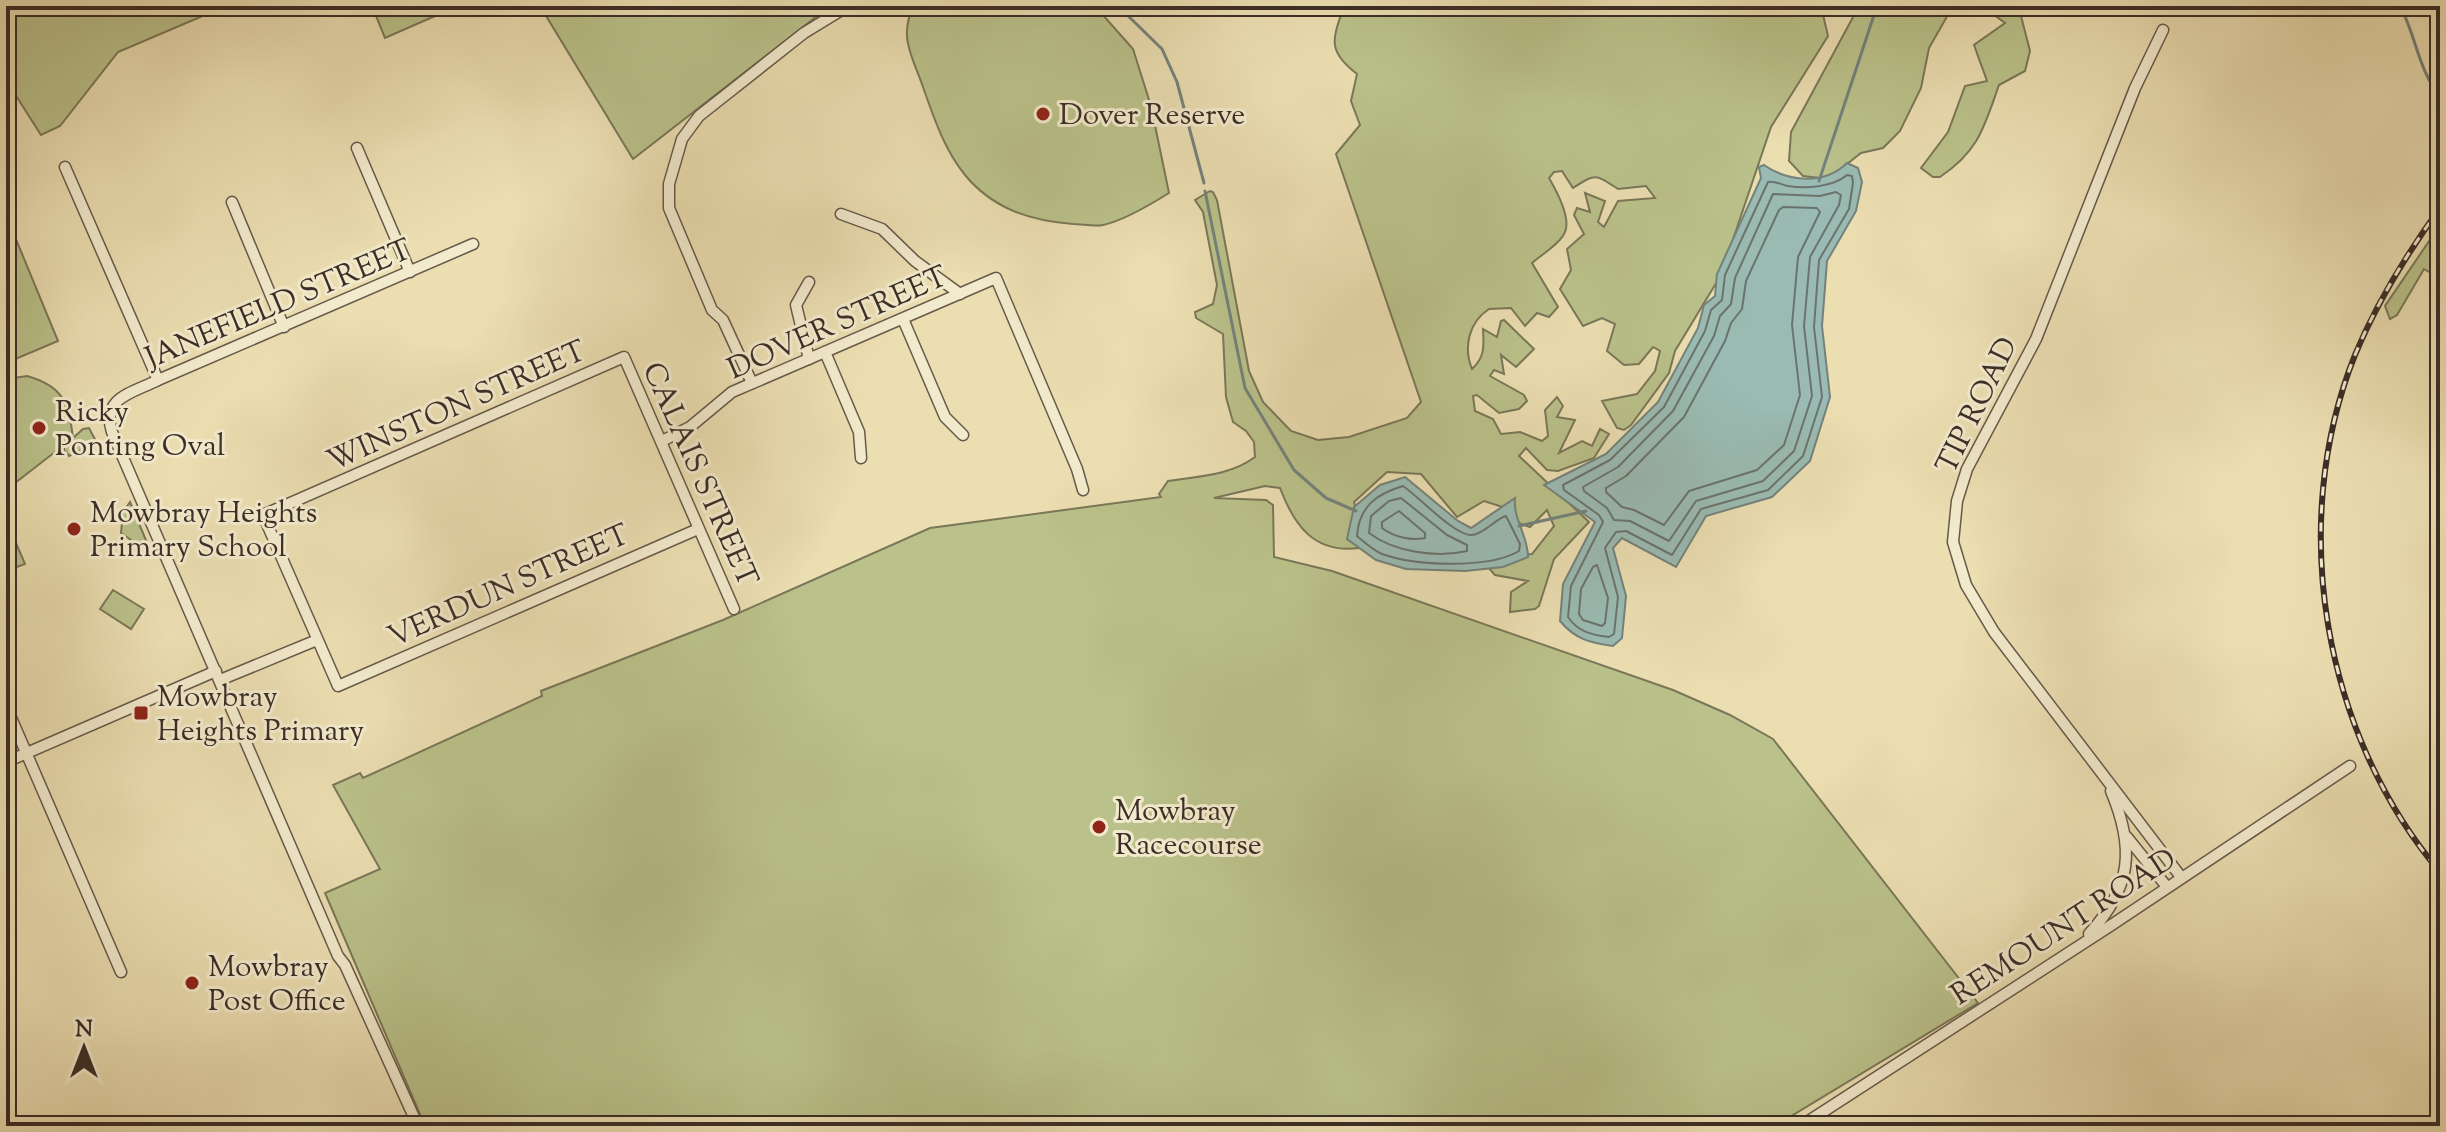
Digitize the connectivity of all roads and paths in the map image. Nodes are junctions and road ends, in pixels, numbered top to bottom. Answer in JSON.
{"nodes":[{"id":1,"x":879,"y":9,"type":"dead end"},
{"id":2,"x":2163,"y":30,"type":"dead end"},
{"id":3,"x":357,"y":148,"type":"dead end"},
{"id":4,"x":65,"y":167,"type":"dead end"},
{"id":5,"x":232,"y":202,"type":"dead end"},
{"id":6,"x":841,"y":214,"type":"dead end"},
{"id":7,"x":473,"y":244,"type":"dead end"},
{"id":8,"x":410,"y":272,"type":"junction"},
{"id":9,"x":809,"y":282,"type":"dead end"},
{"id":10,"x":960,"y":294,"type":"junction"},
{"id":11,"x":903,"y":319,"type":"junction"},
{"id":12,"x":284,"y":327,"type":"junction"},
{"id":13,"x":825,"y":352,"type":"junction"},
{"id":14,"x":624,"y":357,"type":"joint"},
{"id":15,"x":809,"y":359,"type":"junction"},
{"id":16,"x":158,"y":380,"type":"junction"},
{"id":17,"x":752,"y":383,"type":"junction"},
{"id":18,"x":963,"y":435,"type":"dead end"},
{"id":19,"x":662,"y":441,"type":"junction"},
{"id":20,"x":861,"y":458,"type":"dead end"},
{"id":21,"x":1083,"y":490,"type":"dead end"},
{"id":22,"x":698,"y":529,"type":"junction"},
{"id":23,"x":734,"y":609,"type":"dead end"},
{"id":24,"x":317,"y":640,"type":"junction"},
{"id":25,"x":218,"y":676,"type":"junction"},
{"id":26,"x":6,"y":706,"type":"edge"},
{"id":27,"x":26,"y":753,"type":"junction"},
{"id":28,"x":6,"y":762,"type":"edge"},
{"id":29,"x":2350,"y":766,"type":"dead end"},
{"id":30,"x":2105,"y":779,"type":"junction"},
{"id":31,"x":2145,"y":830,"type":"junction"},
{"id":32,"x":2129,"y":840,"type":"junction"},
{"id":33,"x":2181,"y":877,"type":"junction"},
{"id":34,"x":2167,"y":887,"type":"junction"},
{"id":35,"x":2079,"y":945,"type":"junction"},
{"id":36,"x":121,"y":972,"type":"dead end"},
{"id":37,"x":418,"y":1126,"type":"edge"},
{"id":38,"x":1801,"y":1126,"type":"edge"}],
"edges":[{"from":1,"to":17,"type":"street"},
{"from":2,"to":30,"type":"street","name":"TIP ROAD"},
{"from":3,"to":8,"type":"street"},
{"from":4,"to":16,"type":"street"},
{"from":5,"to":12,"type":"street"},
{"from":6,"to":10,"type":"street"},
{"from":7,"to":8,"type":"street","name":"JANEFIELD STREET"},
{"from":8,"to":12,"type":"street","name":"JANEFIELD STREET"},
{"from":9,"to":15,"type":"street"},
{"from":10,"to":11,"type":"street","name":"DOVER STREET"},
{"from":10,"to":21,"type":"street","name":"DOVER STREET"},
{"from":11,"to":13,"type":"street","name":"DOVER STREET"},
{"from":11,"to":18,"type":"street"},
{"from":12,"to":16,"type":"street","name":"JANEFIELD STREET"},
{"from":13,"to":15,"type":"street","name":"DOVER STREET"},
{"from":13,"to":20,"type":"street"},
{"from":14,"to":19,"type":"street","name":"CALAIS STREET"},
{"from":14,"to":24,"type":"street","name":"WINSTON STREET"},
{"from":15,"to":17,"type":"street","name":"DOVER STREET"},
{"from":16,"to":25,"type":"street","name":"JANEFIELD STREET"},
{"from":17,"to":19,"type":"street","name":"DOVER STREET"},
{"from":19,"to":22,"type":"street","name":"CALAIS STREET"},
{"from":22,"to":23,"type":"street","name":"CALAIS STREET"},
{"from":22,"to":24,"type":"street","name":"VERDUN STREET"},
{"from":24,"to":25,"type":"street"},
{"from":25,"to":27,"type":"street"},
{"from":25,"to":37,"type":"street"},
{"from":26,"to":27,"type":"street"},
{"from":27,"to":28,"type":"street"},
{"from":27,"to":36,"type":"street"},
{"from":29,"to":33,"type":"street","name":"REMOUNT ROAD"},
{"from":30,"to":31,"type":"street","name":"TIP ROAD"},
{"from":30,"to":32,"type":"street","name":"TIP ROAD"},
{"from":31,"to":32,"type":"street"},
{"from":31,"to":33,"type":"street","name":"TIP ROAD"},
{"from":32,"to":34,"type":"street","name":"TIP ROAD"},
{"from":32,"to":35,"type":"street","name":"TIP ROAD"},
{"from":33,"to":34,"type":"street","name":"REMOUNT ROAD"},
{"from":34,"to":35,"type":"street","name":"REMOUNT ROAD"},
{"from":35,"to":38,"type":"street","name":"REMOUNT ROAD"}]}
